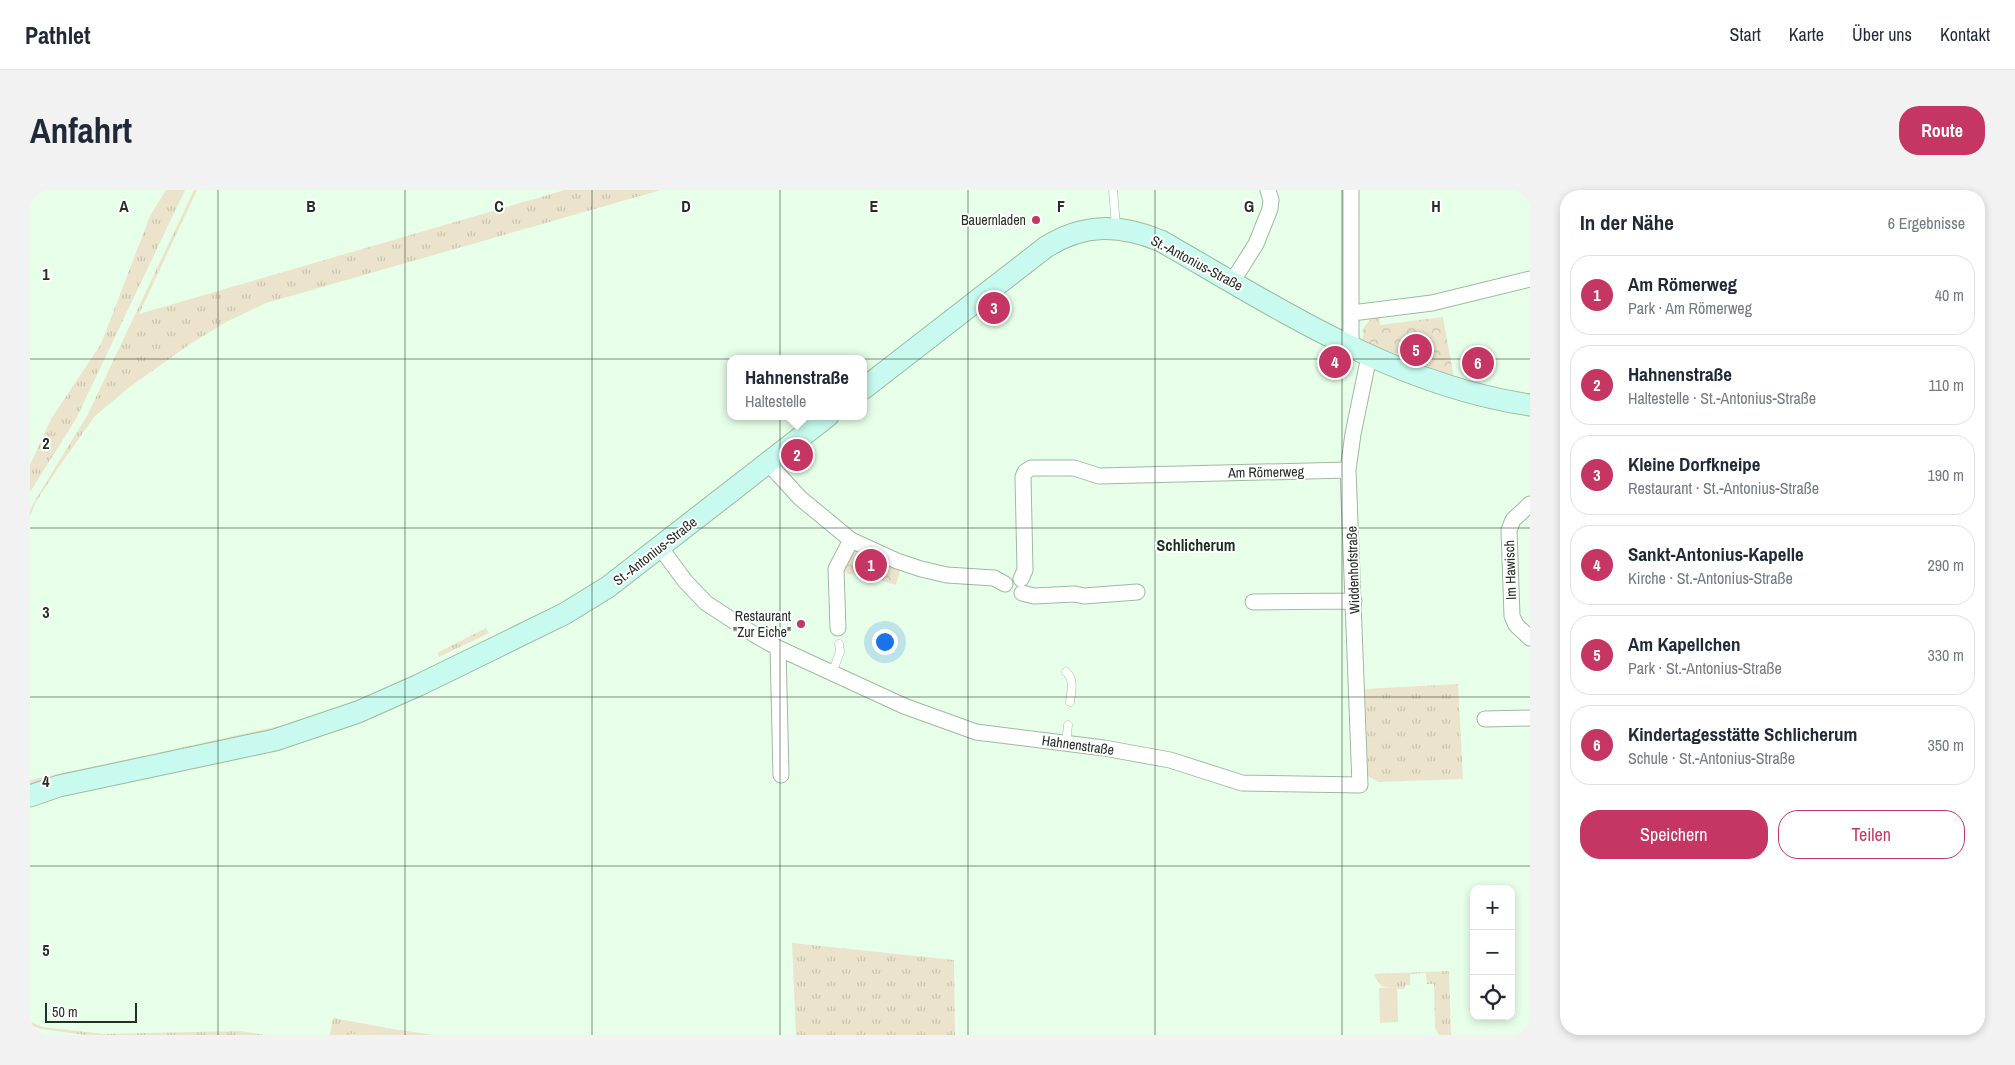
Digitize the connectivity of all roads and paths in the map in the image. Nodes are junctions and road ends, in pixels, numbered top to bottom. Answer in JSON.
{"nodes":[{"id":1,"x":1113,"y":190,"type":"edge"},
{"id":2,"x":1268,"y":190,"type":"edge"},
{"id":3,"x":1351,"y":190,"type":"edge"},
{"id":4,"x":1116,"y":228,"type":"junction"},
{"id":5,"x":1530,"y":279,"type":"edge"},
{"id":6,"x":1232,"y":282,"type":"junction"},
{"id":7,"x":1352,"y":313,"type":"junction"},
{"id":8,"x":1360,"y":352,"type":"junction"},
{"id":9,"x":867,"y":386,"type":"edge"},
{"id":10,"x":1530,"y":405,"type":"edge"},
{"id":11,"x":823,"y":420,"type":"edge"},
{"id":12,"x":768,"y":463,"type":"junction"},
{"id":13,"x":1348,"y":470,"type":"junction"},
{"id":14,"x":1530,"y":504,"type":"edge"},
{"id":15,"x":851,"y":540,"type":"junction"},
{"id":16,"x":660,"y":547,"type":"junction"},
{"id":17,"x":1021,"y":586,"type":"junction"},
{"id":18,"x":1136,"y":592,"type":"dead end"},
{"id":19,"x":1354,"y":600,"type":"junction"},
{"id":20,"x":1253,"y":602,"type":"dead end"},
{"id":21,"x":838,"y":628,"type":"dead end"},
{"id":22,"x":1530,"y":638,"type":"edge"},
{"id":23,"x":839,"y":644,"type":"dead end"},
{"id":24,"x":778,"y":648,"type":"junction"},
{"id":25,"x":1066,"y":672,"type":"dead end"},
{"id":26,"x":832,"y":673,"type":"junction"},
{"id":27,"x":1070,"y":702,"type":"dead end"},
{"id":28,"x":1530,"y":718,"type":"edge"},
{"id":29,"x":1485,"y":719,"type":"dead end"},
{"id":30,"x":1068,"y":726,"type":"dead end"},
{"id":31,"x":1066,"y":743,"type":"junction"},
{"id":32,"x":781,"y":775,"type":"dead end"},
{"id":33,"x":1360,"y":785,"type":"joint"},
{"id":34,"x":30,"y":796,"type":"edge"}],
"edges":[{"from":1,"to":4,"type":"lane"},
{"from":2,"to":6,"type":"street"},
{"from":3,"to":7,"type":"street","name":"Widdenhofstraße"},
{"from":4,"to":6,"type":"street","name":"St.-Antonius-Straße"},
{"from":4,"to":9,"type":"street","name":"St.-Antonius-Straße"},
{"from":5,"to":7,"type":"street"},
{"from":6,"to":8,"type":"street","name":"St.-Antonius-Straße"},
{"from":7,"to":8,"type":"street","name":"Widdenhofstraße"},
{"from":8,"to":10,"type":"street","name":"St.-Antonius-Straße"},
{"from":8,"to":13,"type":"street","name":"Widdenhofstraße"},
{"from":11,"to":12,"type":"street","name":"St.-Antonius-Straße"},
{"from":12,"to":15,"type":"street"},
{"from":12,"to":16,"type":"street","name":"St.-Antonius-Straße"},
{"from":13,"to":17,"type":"street","name":"Am Römerweg"},
{"from":13,"to":19,"type":"street","name":"Widdenhofstraße"},
{"from":14,"to":22,"type":"street","name":"Im Hawisch"},
{"from":15,"to":17,"type":"street"},
{"from":15,"to":21,"type":"street"},
{"from":16,"to":24,"type":"street","name":"Hahnenstraße"},
{"from":16,"to":34,"type":"street","name":"St.-Antonius-Straße"},
{"from":17,"to":18,"type":"street"},
{"from":19,"to":20,"type":"street"},
{"from":19,"to":33,"type":"street","name":"Widdenhofstraße"},
{"from":23,"to":26,"type":"lane"},
{"from":24,"to":26,"type":"street","name":"Hahnenstraße"},
{"from":24,"to":32,"type":"street"},
{"from":25,"to":27,"type":"lane"},
{"from":26,"to":31,"type":"street","name":"Hahnenstraße"},
{"from":28,"to":29,"type":"street"},
{"from":30,"to":31,"type":"lane"},
{"from":31,"to":33,"type":"street","name":"Hahnenstraße"}]}
